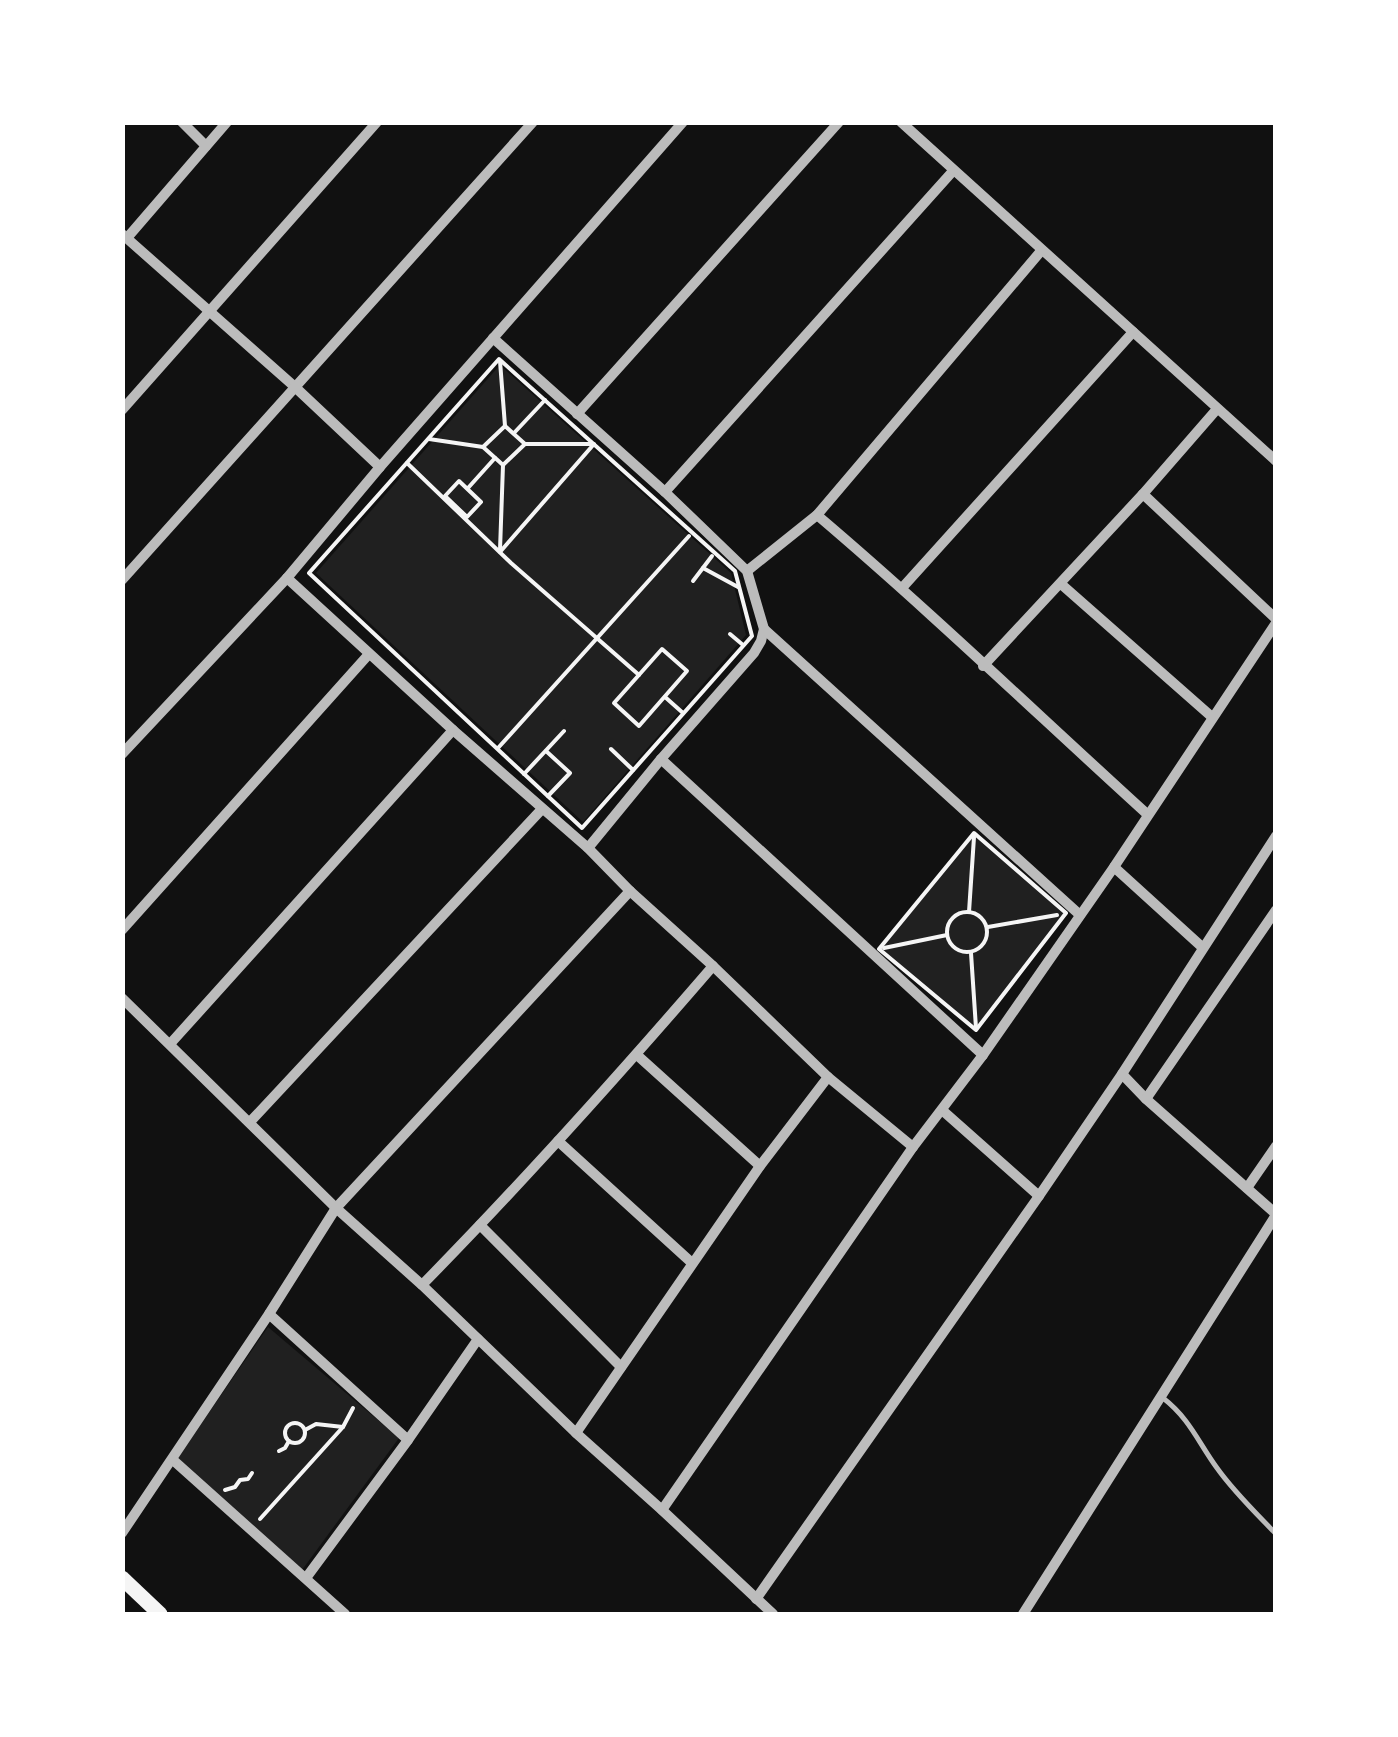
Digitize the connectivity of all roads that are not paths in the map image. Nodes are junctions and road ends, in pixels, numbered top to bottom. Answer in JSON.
{"nodes":[{"id":1,"x":182,"y":122,"type":"edge"},
{"id":2,"x":228,"y":122,"type":"edge"},
{"id":3,"x":378,"y":122,"type":"edge"},
{"id":4,"x":533,"y":122,"type":"edge"},
{"id":5,"x":683,"y":122,"type":"edge"},
{"id":6,"x":840,"y":122,"type":"edge"},
{"id":7,"x":901,"y":122,"type":"edge"},
{"id":8,"x":206,"y":146,"type":"junction"},
{"id":9,"x":953,"y":170,"type":"junction"},
{"id":10,"x":125,"y":236,"type":"edge"},
{"id":11,"x":1042,"y":251,"type":"junction"},
{"id":12,"x":210,"y":314,"type":"junction"},
{"id":13,"x":1133,"y":332,"type":"junction"},
{"id":14,"x":493,"y":338,"type":"junction"},
{"id":15,"x":295,"y":387,"type":"junction"},
{"id":16,"x":1217,"y":409,"type":"junction"},
{"id":17,"x":122,"y":410,"type":"edge"},
{"id":18,"x":577,"y":414,"type":"junction"},
{"id":19,"x":1276,"y":461,"type":"edge"},
{"id":20,"x":380,"y":467,"type":"junction"},
{"id":21,"x":665,"y":492,"type":"junction"},
{"id":22,"x":1143,"y":494,"type":"junction"},
{"id":23,"x":816,"y":515,"type":"junction"},
{"id":24,"x":747,"y":571,"type":"junction"},
{"id":25,"x":288,"y":578,"type":"junction"},
{"id":26,"x":122,"y":580,"type":"edge"},
{"id":27,"x":1061,"y":584,"type":"junction"},
{"id":28,"x":902,"y":588,"type":"junction"},
{"id":29,"x":1276,"y":621,"type":"edge"},
{"id":30,"x":764,"y":629,"type":"junction"},
{"id":31,"x":368,"y":654,"type":"junction"},
{"id":32,"x":984,"y":666,"type":"junction"},
{"id":33,"x":1212,"y":718,"type":"junction"},
{"id":34,"x":453,"y":730,"type":"junction"},
{"id":35,"x":122,"y":754,"type":"edge"},
{"id":36,"x":661,"y":759,"type":"junction"},
{"id":37,"x":542,"y":808,"type":"junction"},
{"id":38,"x":1148,"y":814,"type":"junction"},
{"id":39,"x":1276,"y":836,"type":"edge"},
{"id":40,"x":588,"y":848,"type":"junction"},
{"id":41,"x":1114,"y":866,"type":"junction"},
{"id":42,"x":630,"y":891,"type":"junction"},
{"id":43,"x":1276,"y":910,"type":"edge"},
{"id":44,"x":1080,"y":914,"type":"junction"},
{"id":45,"x":122,"y":930,"type":"edge"},
{"id":46,"x":1202,"y":947,"type":"junction"},
{"id":47,"x":713,"y":966,"type":"junction"},
{"id":48,"x":123,"y":1001,"type":"edge"},
{"id":49,"x":170,"y":1044,"type":"junction"},
{"id":50,"x":637,"y":1055,"type":"junction"},
{"id":51,"x":982,"y":1056,"type":"junction"},
{"id":52,"x":1122,"y":1074,"type":"junction"},
{"id":53,"x":828,"y":1077,"type":"junction"},
{"id":54,"x":1146,"y":1099,"type":"junction"},
{"id":55,"x":942,"y":1110,"type":"junction"},
{"id":56,"x":250,"y":1122,"type":"junction"},
{"id":57,"x":558,"y":1141,"type":"junction"},
{"id":58,"x":1276,"y":1146,"type":"edge"},
{"id":59,"x":913,"y":1148,"type":"junction"},
{"id":60,"x":760,"y":1166,"type":"junction"},
{"id":61,"x":1247,"y":1188,"type":"junction"},
{"id":62,"x":1038,"y":1196,"type":"junction"},
{"id":63,"x":336,"y":1208,"type":"junction"},
{"id":64,"x":1276,"y":1214,"type":"edge"},
{"id":65,"x":480,"y":1225,"type":"junction"},
{"id":66,"x":692,"y":1263,"type":"junction"},
{"id":67,"x":422,"y":1285,"type":"junction"},
{"id":68,"x":269,"y":1314,"type":"junction"},
{"id":69,"x":478,"y":1339,"type":"junction"},
{"id":70,"x":621,"y":1367,"type":"junction"},
{"id":71,"x":1161,"y":1396,"type":"junction"},
{"id":72,"x":576,"y":1433,"type":"junction"},
{"id":73,"x":408,"y":1440,"type":"junction"},
{"id":74,"x":173,"y":1460,"type":"junction"},
{"id":75,"x":662,"y":1510,"type":"junction"},
{"id":76,"x":122,"y":1532,"type":"edge"},
{"id":77,"x":1276,"y":1534,"type":"edge"},
{"id":78,"x":122,"y":1578,"type":"edge"},
{"id":79,"x":306,"y":1578,"type":"junction"},
{"id":80,"x":756,"y":1599,"type":"junction"},
{"id":81,"x":160,"y":1614,"type":"edge"},
{"id":82,"x":345,"y":1614,"type":"edge"},
{"id":83,"x":773,"y":1614,"type":"edge"},
{"id":84,"x":1023,"y":1614,"type":"edge"}],
"edges":[{"from":1,"to":8,"type":"street"},
{"from":2,"to":8,"type":"street"},
{"from":3,"to":12,"type":"street"},
{"from":4,"to":15,"type":"street"},
{"from":5,"to":14,"type":"street"},
{"from":6,"to":18,"type":"street"},
{"from":7,"to":9,"type":"street"},
{"from":8,"to":10,"type":"street"},
{"from":9,"to":11,"type":"street"},
{"from":9,"to":21,"type":"street"},
{"from":10,"to":12,"type":"street"},
{"from":11,"to":13,"type":"street"},
{"from":11,"to":23,"type":"street"},
{"from":12,"to":15,"type":"street"},
{"from":12,"to":17,"type":"street"},
{"from":13,"to":16,"type":"street"},
{"from":13,"to":28,"type":"street"},
{"from":14,"to":18,"type":"street"},
{"from":14,"to":20,"type":"street"},
{"from":15,"to":20,"type":"street"},
{"from":15,"to":26,"type":"street"},
{"from":16,"to":19,"type":"street"},
{"from":16,"to":22,"type":"street"},
{"from":18,"to":21,"type":"street"},
{"from":20,"to":25,"type":"street"},
{"from":21,"to":24,"type":"street"},
{"from":22,"to":27,"type":"street"},
{"from":22,"to":29,"type":"street"},
{"from":23,"to":24,"type":"street"},
{"from":23,"to":28,"type":"street"},
{"from":24,"to":30,"type":"street"},
{"from":25,"to":31,"type":"street"},
{"from":25,"to":35,"type":"street"},
{"from":27,"to":32,"type":"street"},
{"from":27,"to":33,"type":"street"},
{"from":28,"to":32,"type":"street"},
{"from":29,"to":33,"type":"street"},
{"from":30,"to":36,"type":"street"},
{"from":30,"to":44,"type":"street"},
{"from":31,"to":34,"type":"street"},
{"from":31,"to":45,"type":"street"},
{"from":32,"to":38,"type":"street"},
{"from":33,"to":38,"type":"street"},
{"from":34,"to":37,"type":"street"},
{"from":34,"to":49,"type":"street"},
{"from":36,"to":40,"type":"street"},
{"from":36,"to":51,"type":"street"},
{"from":37,"to":40,"type":"street"},
{"from":37,"to":56,"type":"street"},
{"from":38,"to":41,"type":"street"},
{"from":39,"to":46,"type":"street"},
{"from":40,"to":42,"type":"street"},
{"from":41,"to":44,"type":"street"},
{"from":41,"to":46,"type":"street"},
{"from":42,"to":47,"type":"street"},
{"from":42,"to":63,"type":"street"},
{"from":43,"to":54,"type":"street"},
{"from":44,"to":51,"type":"street"},
{"from":46,"to":52,"type":"street"},
{"from":47,"to":50,"type":"street"},
{"from":47,"to":53,"type":"street"},
{"from":48,"to":49,"type":"street"},
{"from":49,"to":56,"type":"street"},
{"from":50,"to":57,"type":"street"},
{"from":50,"to":60,"type":"street"},
{"from":51,"to":55,"type":"street"},
{"from":52,"to":54,"type":"street"},
{"from":52,"to":62,"type":"street"},
{"from":53,"to":59,"type":"street"},
{"from":53,"to":60,"type":"street"},
{"from":54,"to":61,"type":"street"},
{"from":55,"to":59,"type":"street"},
{"from":55,"to":62,"type":"street"},
{"from":56,"to":63,"type":"street"},
{"from":57,"to":65,"type":"street"},
{"from":57,"to":66,"type":"street"},
{"from":58,"to":61,"type":"street"},
{"from":59,"to":75,"type":"street"},
{"from":60,"to":66,"type":"street"},
{"from":61,"to":64,"type":"street"},
{"from":62,"to":80,"type":"street"},
{"from":63,"to":67,"type":"street"},
{"from":63,"to":68,"type":"street"},
{"from":64,"to":71,"type":"street"},
{"from":65,"to":67,"type":"street"},
{"from":65,"to":70,"type":"street"},
{"from":66,"to":70,"type":"street"},
{"from":67,"to":69,"type":"street"},
{"from":68,"to":73,"type":"street"},
{"from":68,"to":74,"type":"street"},
{"from":69,"to":72,"type":"street"},
{"from":69,"to":73,"type":"street"},
{"from":70,"to":72,"type":"street"},
{"from":71,"to":77,"type":"lane"},
{"from":71,"to":84,"type":"street"},
{"from":72,"to":75,"type":"street"},
{"from":73,"to":79,"type":"street"},
{"from":74,"to":76,"type":"street"},
{"from":74,"to":79,"type":"street"},
{"from":75,"to":80,"type":"street"},
{"from":78,"to":81,"type":"main road"},
{"from":79,"to":82,"type":"street"},
{"from":80,"to":83,"type":"street"}]}
